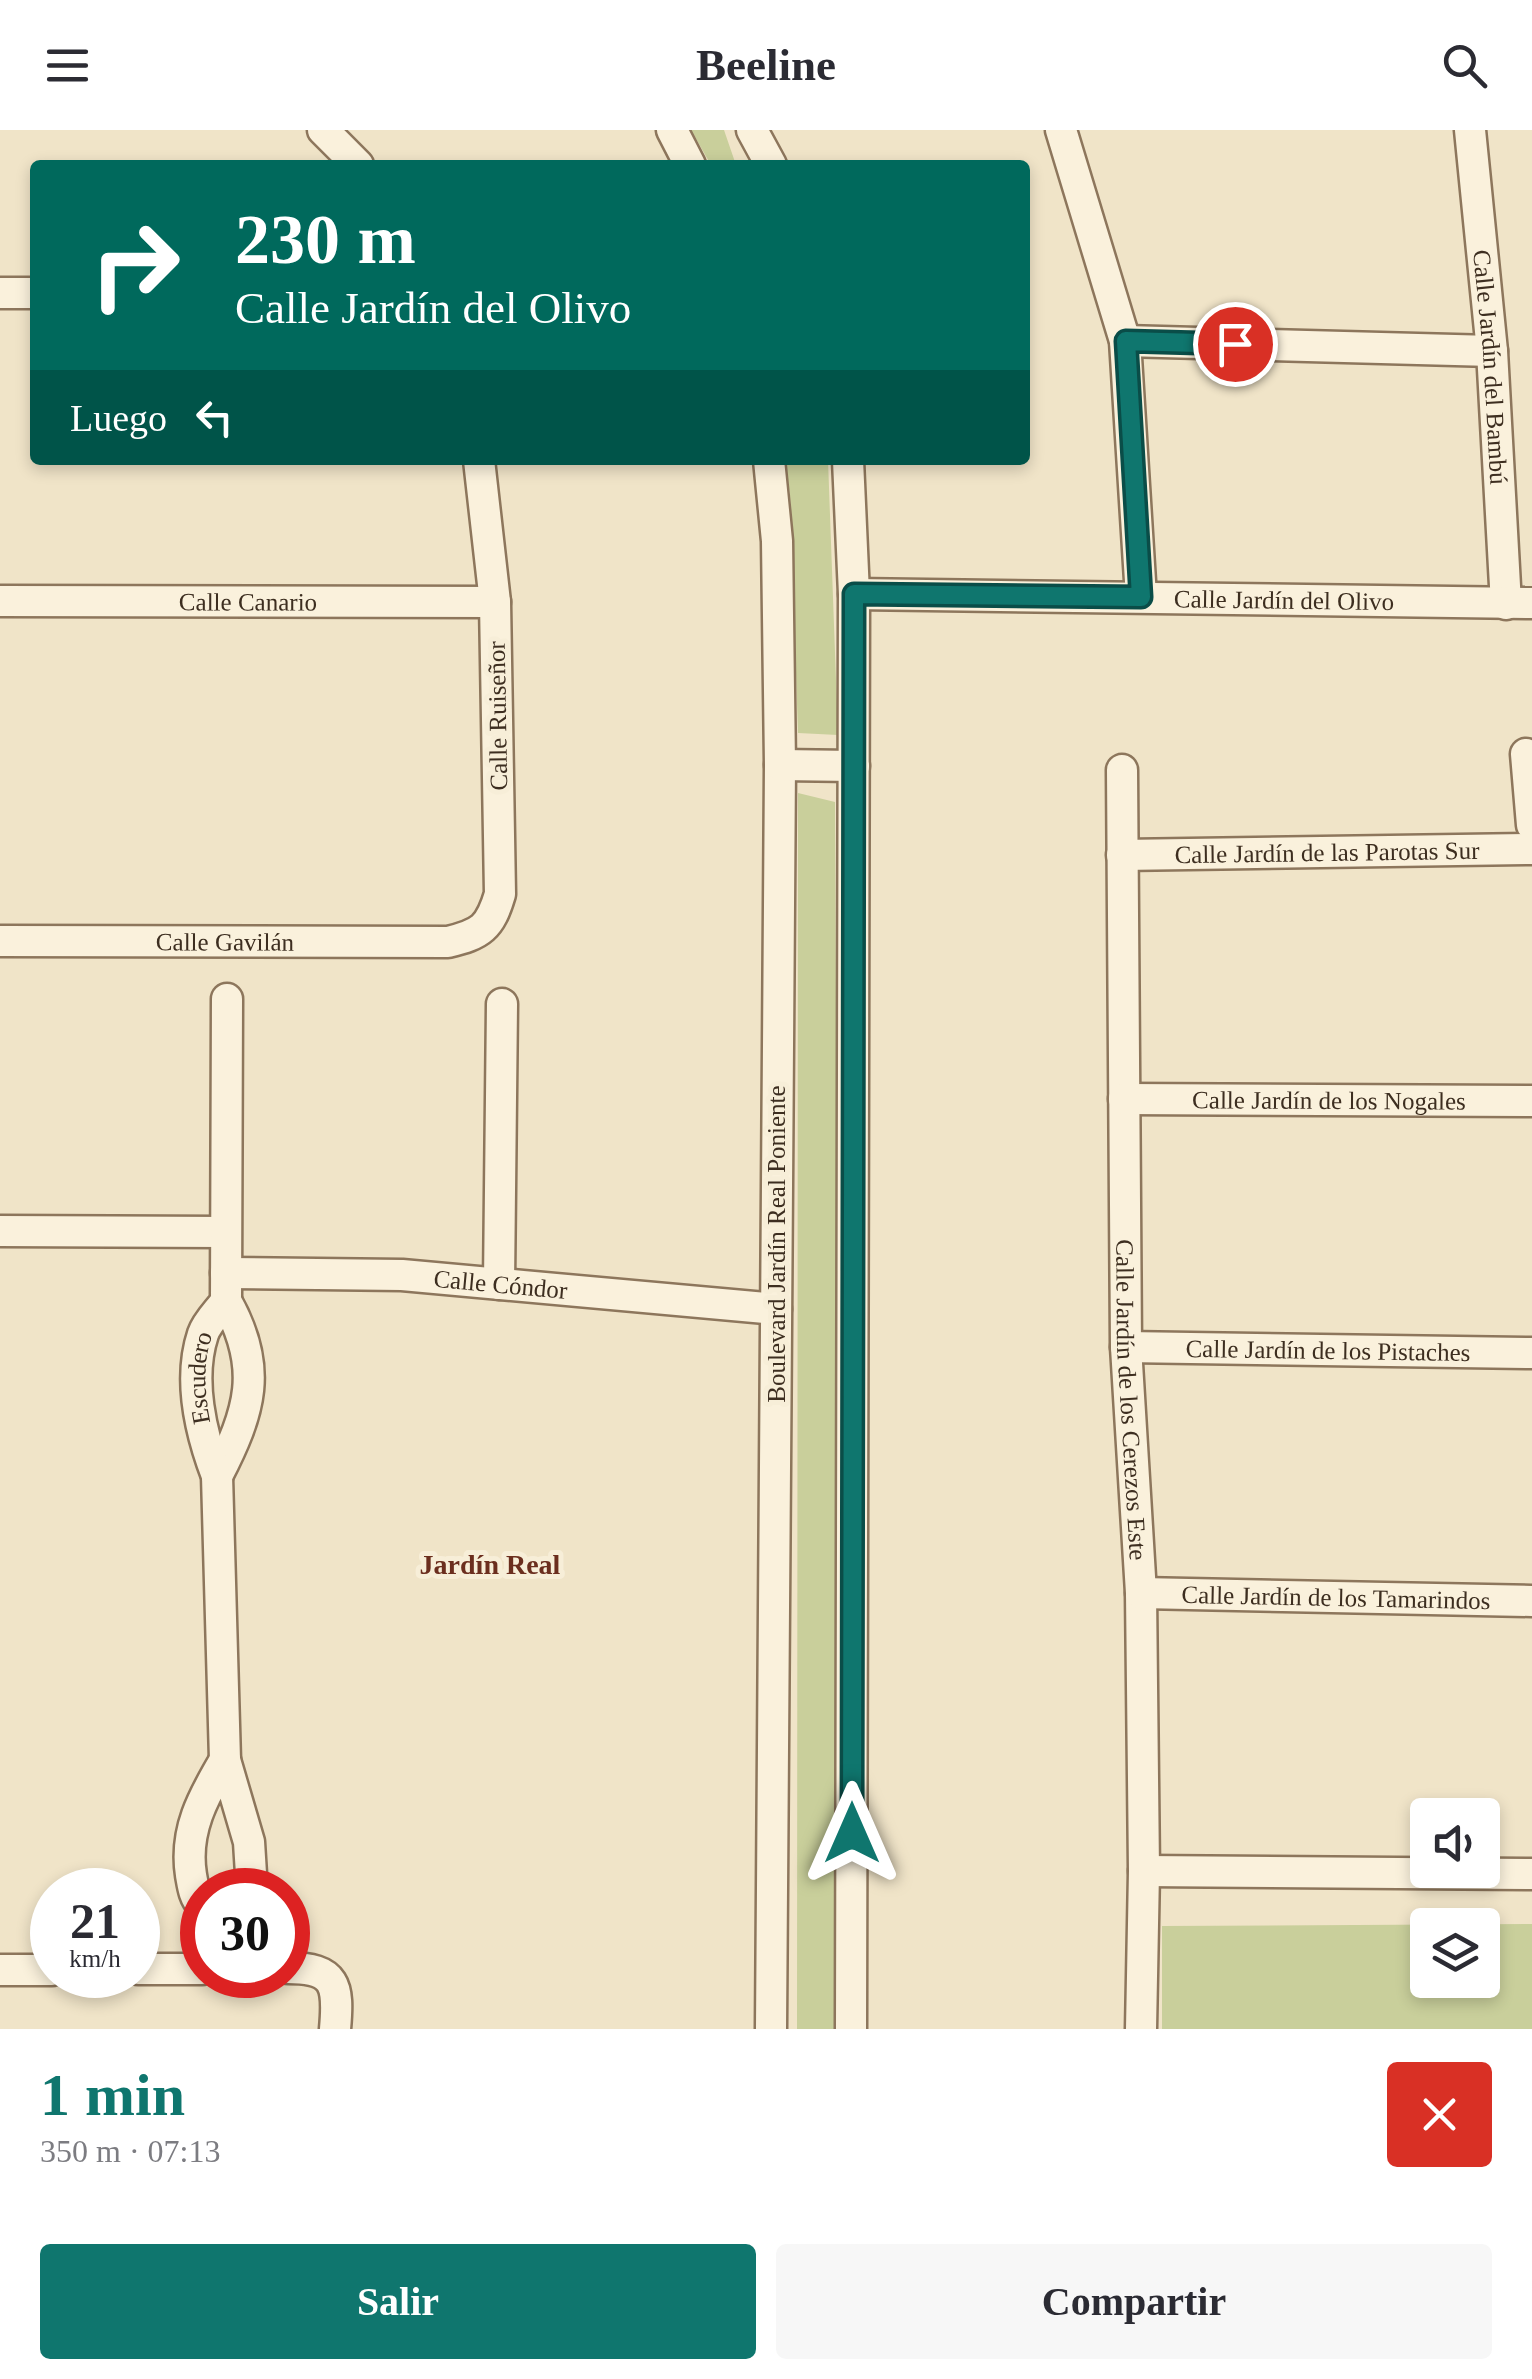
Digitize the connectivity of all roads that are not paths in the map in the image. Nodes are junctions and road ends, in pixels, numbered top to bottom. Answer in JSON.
{"nodes":[{"id":1,"x":323,"y":130,"type":"edge"},
{"id":2,"x":672,"y":130,"type":"edge"},
{"id":3,"x":752,"y":130,"type":"edge"},
{"id":4,"x":1061,"y":130,"type":"edge"},
{"id":5,"x":1470,"y":130,"type":"edge"},
{"id":6,"x":353,"y":160,"type":"edge"},
{"id":7,"x":687,"y":160,"type":"edge"},
{"id":8,"x":768,"y":160,"type":"edge"},
{"id":9,"x":0,"y":293,"type":"edge"},
{"id":10,"x":30,"y":293,"type":"edge"},
{"id":11,"x":1126,"y":341,"type":"junction"},
{"id":12,"x":1492,"y":351,"type":"junction"},
{"id":13,"x":479,"y":465,"type":"edge"},
{"id":14,"x":770,"y":465,"type":"edge"},
{"id":15,"x":848,"y":465,"type":"edge"},
{"id":16,"x":854,"y":594,"type":"junction"},
{"id":17,"x":1141,"y":597,"type":"junction"},
{"id":18,"x":0,"y":600,"type":"edge"},
{"id":19,"x":495,"y":602,"type":"junction"},
{"id":20,"x":1519,"y":604,"type":"edge"},
{"id":21,"x":1526,"y":754,"type":"dead end"},
{"id":22,"x":780,"y":765,"type":"junction"},
{"id":23,"x":854,"y":766,"type":"junction"},
{"id":24,"x":1122,"y":770,"type":"dead end"},
{"id":25,"x":1532,"y":825,"type":"edge"},
{"id":26,"x":1532,"y":849,"type":"edge"},
{"id":27,"x":1122,"y":855,"type":"junction"},
{"id":28,"x":0,"y":941,"type":"edge"},
{"id":29,"x":448,"y":942,"type":"joint"},
{"id":30,"x":226,"y":999,"type":"dead end"},
{"id":31,"x":502,"y":1004,"type":"dead end"},
{"id":32,"x":1124,"y":1098,"type":"junction"},
{"id":33,"x":1532,"y":1101,"type":"edge"},
{"id":34,"x":0,"y":1230,"type":"edge"},
{"id":35,"x":224,"y":1232,"type":"junction"},
{"id":36,"x":499,"y":1284,"type":"junction"},
{"id":37,"x":226,"y":1287,"type":"junction"},
{"id":38,"x":776,"y":1309,"type":"junction"},
{"id":39,"x":1126,"y":1347,"type":"junction"},
{"id":40,"x":1532,"y":1354,"type":"edge"},
{"id":41,"x":217,"y":1476,"type":"junction"},
{"id":42,"x":1141,"y":1592,"type":"junction"},
{"id":43,"x":1532,"y":1601,"type":"edge"},
{"id":44,"x":225,"y":1760,"type":"junction"},
{"id":45,"x":190,"y":1868,"type":"edge"},
{"id":46,"x":251,"y":1868,"type":"edge"},
{"id":47,"x":1144,"y":1871,"type":"junction"},
{"id":48,"x":1532,"y":1874,"type":"edge"},
{"id":49,"x":310,"y":1968,"type":"edge"},
{"id":50,"x":0,"y":1970,"type":"edge"},
{"id":51,"x":30,"y":1970,"type":"edge"},
{"id":52,"x":335,"y":2029,"type":"edge"},
{"id":53,"x":771,"y":2029,"type":"edge"},
{"id":54,"x":851,"y":2029,"type":"edge"},
{"id":55,"x":1141,"y":2029,"type":"edge"}],
"edges":[{"from":1,"to":6,"type":"street"},
{"from":2,"to":7,"type":"street"},
{"from":3,"to":8,"type":"street"},
{"from":4,"to":11,"type":"street"},
{"from":5,"to":12,"type":"street","name":"Calle Jardín del Bambú"},
{"from":9,"to":10,"type":"street"},
{"from":11,"to":12,"type":"street"},
{"from":11,"to":17,"type":"street"},
{"from":12,"to":20,"type":"street","name":"Calle Jardín del Bambú"},
{"from":13,"to":19,"type":"street","name":"Calle Ruiseñor"},
{"from":14,"to":22,"type":"street","name":"Boulevard Jardín Real Poniente"},
{"from":15,"to":16,"type":"street"},
{"from":16,"to":17,"type":"street","name":"Calle Jardín del Olivo"},
{"from":16,"to":23,"type":"street"},
{"from":17,"to":20,"type":"street","name":"Calle Jardín del Olivo"},
{"from":18,"to":19,"type":"street","name":"Calle Canario"},
{"from":19,"to":29,"type":"street","name":"Calle Ruiseñor"},
{"from":21,"to":25,"type":"street"},
{"from":22,"to":23,"type":"street"},
{"from":22,"to":38,"type":"street","name":"Boulevard Jardín Real Poniente"},
{"from":23,"to":54,"type":"street"},
{"from":24,"to":27,"type":"street","name":"Calle Jardín de los Cerezos Este"},
{"from":26,"to":27,"type":"street","name":"Calle Jardín de las Parotas Sur"},
{"from":27,"to":32,"type":"street","name":"Calle Jardín de los Cerezos Este"},
{"from":28,"to":29,"type":"street","name":"Calle Gavilán"},
{"from":30,"to":35,"type":"street"},
{"from":31,"to":36,"type":"street"},
{"from":32,"to":33,"type":"street","name":"Calle Jardín de los Nogales"},
{"from":32,"to":39,"type":"street","name":"Calle Jardín de los Cerezos Este"},
{"from":34,"to":35,"type":"street"},
{"from":35,"to":37,"type":"street"},
{"from":36,"to":37,"type":"street","name":"Calle Cóndor"},
{"from":36,"to":38,"type":"street","name":"Calle Cóndor"},
{"from":37,"to":41,"type":"street","name":"Escudero"},
{"from":37,"to":41,"type":"street"},
{"from":38,"to":53,"type":"street","name":"Boulevard Jardín Real Poniente"},
{"from":39,"to":40,"type":"street","name":"Calle Jardín de los Pistaches"},
{"from":39,"to":42,"type":"street","name":"Calle Jardín de los Cerezos Este"},
{"from":41,"to":44,"type":"street","name":"Escudero"},
{"from":42,"to":43,"type":"street","name":"Calle Jardín de los Tamarindos"},
{"from":42,"to":47,"type":"street","name":"Calle Jardín de los Cerezos Este"},
{"from":44,"to":45,"type":"street"},
{"from":44,"to":46,"type":"street"},
{"from":47,"to":48,"type":"street"},
{"from":47,"to":55,"type":"street","name":"Calle Jardín de los Cerezos Este"},
{"from":49,"to":52,"type":"street"},
{"from":50,"to":51,"type":"street"}]}
